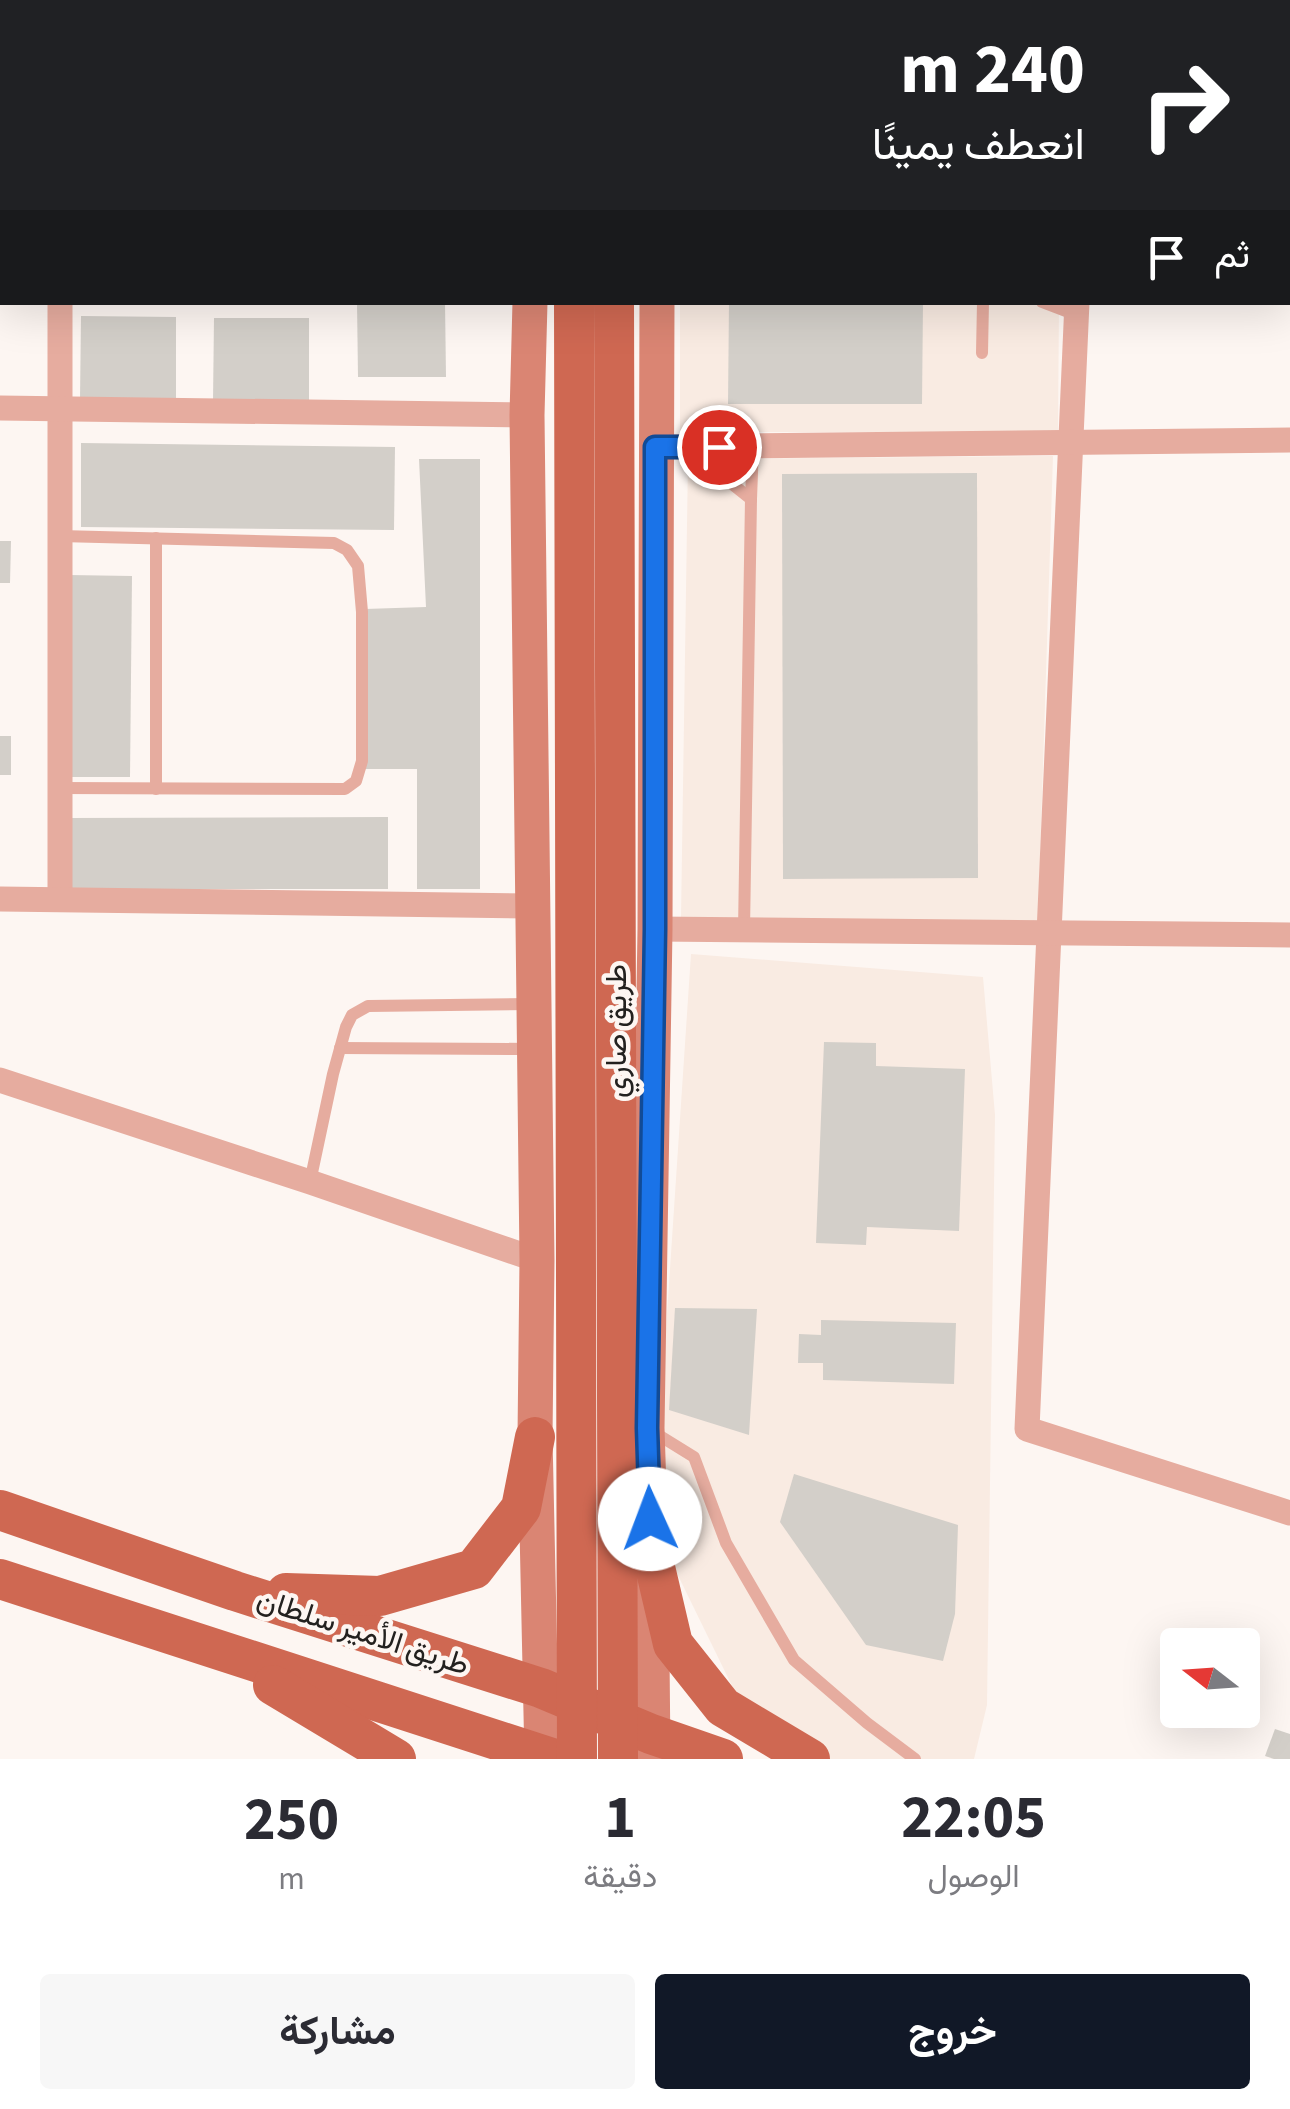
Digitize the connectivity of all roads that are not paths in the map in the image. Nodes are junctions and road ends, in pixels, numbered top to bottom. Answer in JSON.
{"nodes":[{"id":1,"x":60,"y":305,"type":"edge"},
{"id":2,"x":530,"y":305,"type":"edge"},
{"id":3,"x":574,"y":305,"type":"edge"},
{"id":4,"x":614,"y":305,"type":"edge"},
{"id":5,"x":657,"y":305,"type":"edge"},
{"id":6,"x":983,"y":305,"type":"edge"},
{"id":7,"x":1077,"y":308,"type":"edge"},
{"id":8,"x":982,"y":354,"type":"dead end"},
{"id":9,"x":0,"y":408,"type":"edge"},
{"id":10,"x":60,"y":408,"type":"junction"},
{"id":11,"x":527,"y":416,"type":"junction"},
{"id":12,"x":1290,"y":440,"type":"edge"},
{"id":13,"x":1071,"y":442,"type":"junction"},
{"id":14,"x":754,"y":446,"type":"junction"},
{"id":15,"x":670,"y":447,"type":"junction"},
{"id":16,"x":751,"y":499,"type":"junction"},
{"id":17,"x":60,"y":536,"type":"junction"},
{"id":18,"x":156,"y":538,"type":"junction"},
{"id":19,"x":60,"y":788,"type":"junction"},
{"id":20,"x":156,"y":789,"type":"junction"},
{"id":21,"x":0,"y":899,"type":"edge"},
{"id":22,"x":60,"y":899,"type":"junction"},
{"id":23,"x":533,"y":906,"type":"junction"},
{"id":24,"x":655,"y":929,"type":"junction"},
{"id":25,"x":744,"y":930,"type":"junction"},
{"id":26,"x":1049,"y":932,"type":"junction"},
{"id":27,"x":1290,"y":935,"type":"edge"},
{"id":28,"x":532,"y":1004,"type":"junction"},
{"id":29,"x":340,"y":1048,"type":"junction"},
{"id":30,"x":533,"y":1049,"type":"junction"},
{"id":31,"x":0,"y":1080,"type":"edge"},
{"id":32,"x":310,"y":1182,"type":"junction"},
{"id":33,"x":537,"y":1260,"type":"junction"},
{"id":34,"x":647,"y":1428,"type":"junction"},
{"id":35,"x":534,"y":1437,"type":"junction"},
{"id":36,"x":0,"y":1510,"type":"edge"},
{"id":37,"x":1290,"y":1513,"type":"edge"},
{"id":38,"x":651,"y":1550,"type":"junction"},
{"id":39,"x":0,"y":1579,"type":"edge"},
{"id":40,"x":235,"y":1591,"type":"junction"},
{"id":41,"x":214,"y":1649,"type":"junction"},
{"id":42,"x":541,"y":1688,"type":"junction"},
{"id":43,"x":652,"y":1746,"type":"edge"},
{"id":44,"x":554,"y":1758,"type":"edge"},
{"id":45,"x":396,"y":1759,"type":"edge"},
{"id":46,"x":618,"y":1759,"type":"edge"},
{"id":47,"x":723,"y":1759,"type":"edge"},
{"id":48,"x":810,"y":1759,"type":"edge"},
{"id":49,"x":915,"y":1759,"type":"edge"}],
"edges":[{"from":1,"to":10,"type":"street"},
{"from":2,"to":11,"type":"main road"},
{"from":3,"to":44,"type":"main road","name":"طريق صاري","bridge":true},
{"from":4,"to":46,"type":"main road","name":"طريق صاري","bridge":true},
{"from":5,"to":15,"type":"main road","name":"طريق صاري"},
{"from":6,"to":8,"type":"lane"},
{"from":7,"to":13,"type":"street"},
{"from":9,"to":10,"type":"street"},
{"from":10,"to":11,"type":"street"},
{"from":10,"to":17,"type":"street"},
{"from":11,"to":23,"type":"main road"},
{"from":12,"to":13,"type":"street"},
{"from":13,"to":14,"type":"street"},
{"from":13,"to":26,"type":"street"},
{"from":14,"to":15,"type":"street"},
{"from":14,"to":16,"type":"lane"},
{"from":15,"to":16,"type":"lane"},
{"from":15,"to":24,"type":"main road","name":"طريق صاري"},
{"from":16,"to":25,"type":"lane"},
{"from":17,"to":18,"type":"lane"},
{"from":17,"to":19,"type":"street"},
{"from":18,"to":20,"type":"lane"},
{"from":18,"to":20,"type":"lane"},
{"from":19,"to":20,"type":"lane"},
{"from":19,"to":22,"type":"street"},
{"from":21,"to":22,"type":"street"},
{"from":22,"to":23,"type":"street"},
{"from":23,"to":28,"type":"main road"},
{"from":24,"to":25,"type":"street"},
{"from":24,"to":34,"type":"main road","name":"طريق صاري"},
{"from":25,"to":26,"type":"street"},
{"from":26,"to":27,"type":"street"},
{"from":26,"to":37,"type":"street"},
{"from":28,"to":29,"type":"lane"},
{"from":28,"to":30,"type":"main road"},
{"from":29,"to":30,"type":"lane"},
{"from":29,"to":32,"type":"lane"},
{"from":30,"to":33,"type":"main road"},
{"from":31,"to":32,"type":"street"},
{"from":32,"to":33,"type":"street"},
{"from":33,"to":35,"type":"main road"},
{"from":34,"to":35,"type":"main road"},
{"from":34,"to":38,"type":"main road","name":"طريق صاري"},
{"from":34,"to":49,"type":"lane"},
{"from":35,"to":40,"type":"main road"},
{"from":35,"to":42,"type":"main road"},
{"from":36,"to":40,"type":"main road","name":"طريق الأمير سلطان"},
{"from":38,"to":43,"type":"main road","name":"طريق صاري"},
{"from":38,"to":48,"type":"main road"},
{"from":39,"to":41,"type":"main road","name":"طريق الأمير سلطان"},
{"from":40,"to":42,"type":"main road","name":"طريق الأمير سلطان"},
{"from":41,"to":44,"type":"main road","name":"طريق الأمير سلطان"},
{"from":41,"to":45,"type":"main road"},
{"from":42,"to":43,"type":"main road","name":"طريق الأمير سلطان"},
{"from":42,"to":44,"type":"main road"},
{"from":43,"to":47,"type":"main road","name":"طريق الأمير سلطان"}]}
